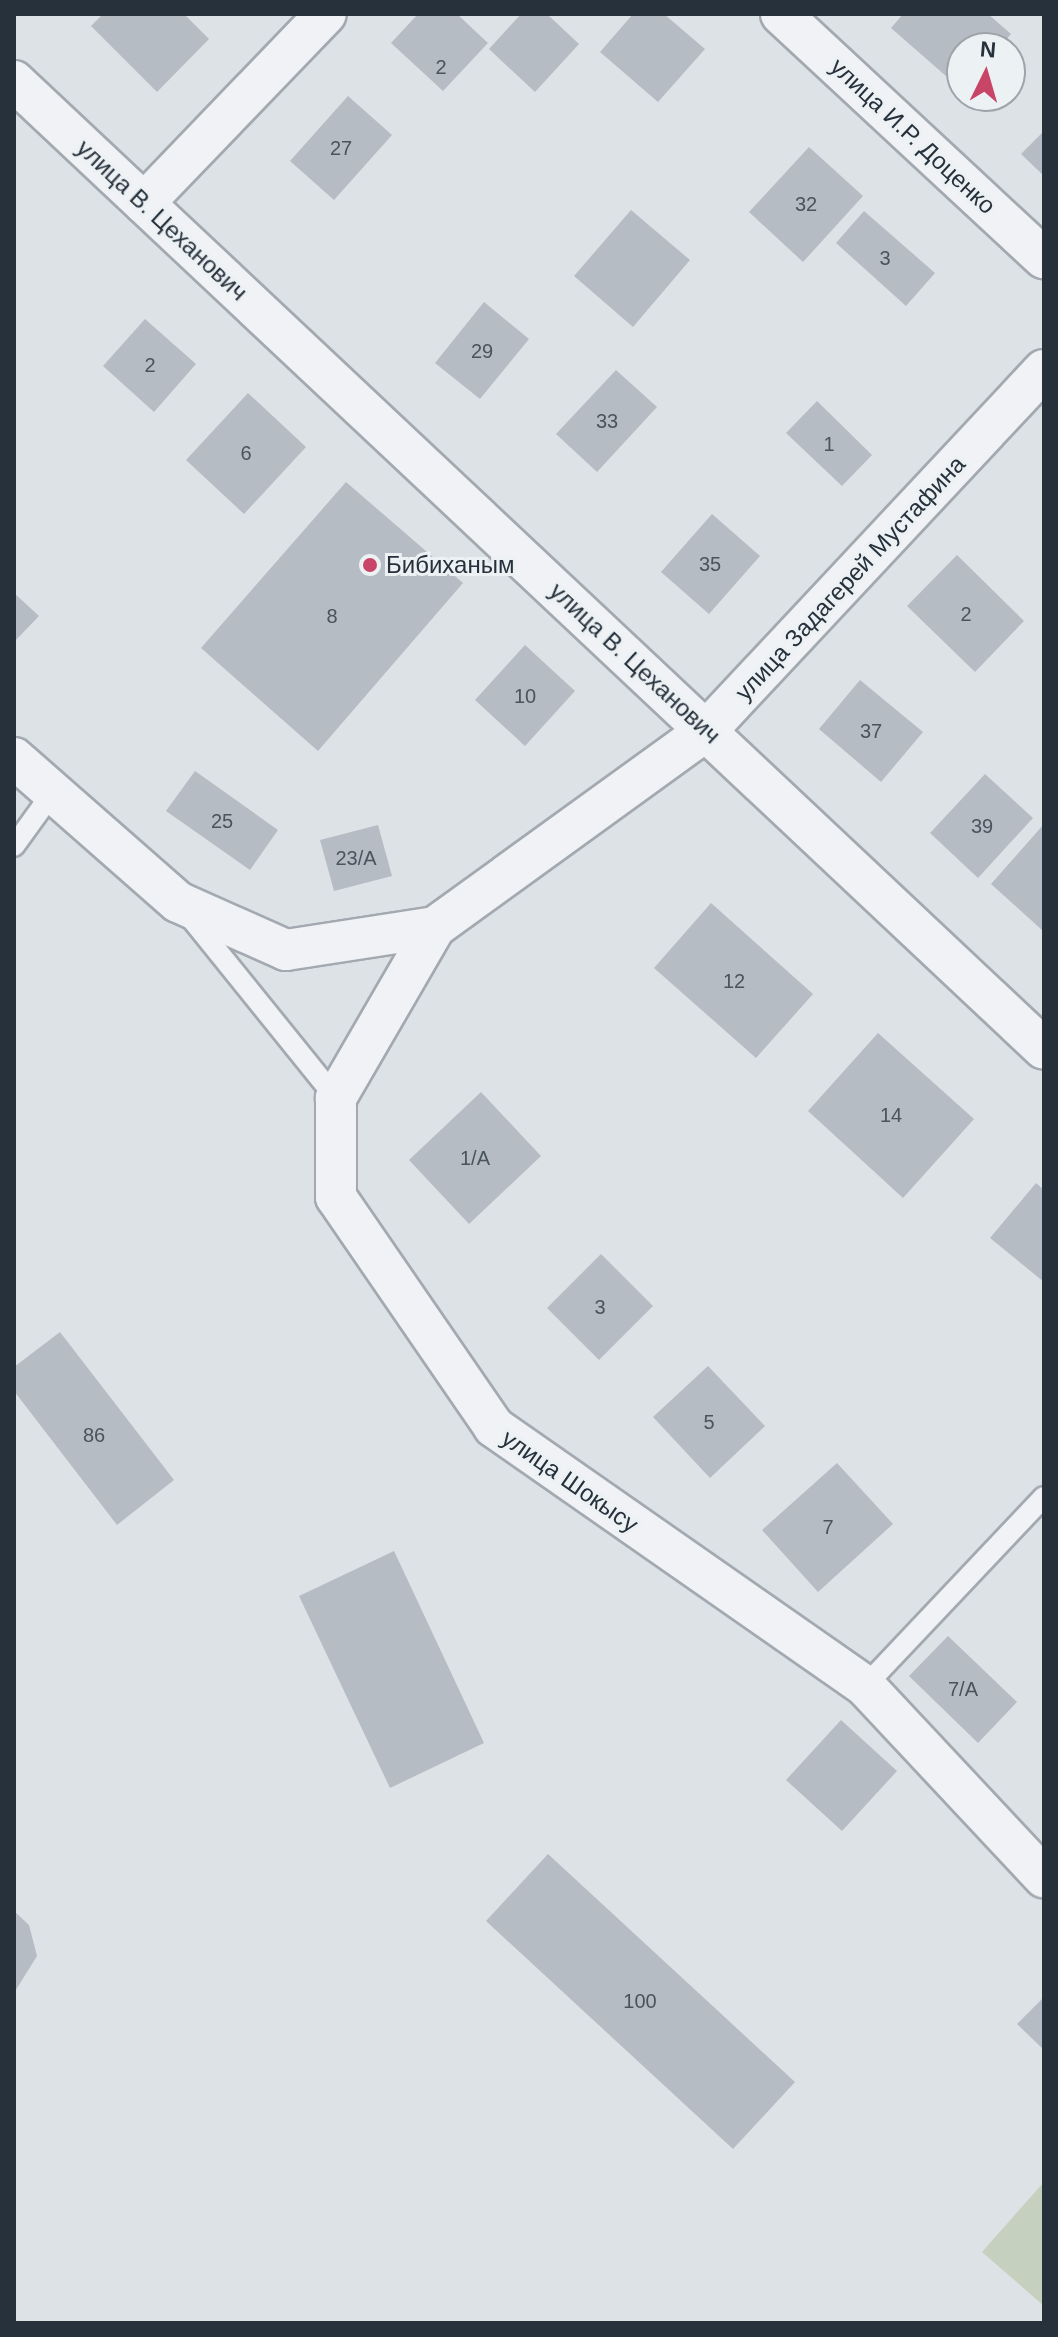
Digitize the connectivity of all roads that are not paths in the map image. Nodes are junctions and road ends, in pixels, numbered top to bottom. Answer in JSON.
{"nodes":[{"id":1,"x":326,"y":14,"type":"edge"},
{"id":2,"x":781,"y":14,"type":"edge"},
{"id":3,"x":14,"y":81,"type":"edge"},
{"id":4,"x":144,"y":203,"type":"junction"},
{"id":5,"x":1044,"y":258,"type":"edge"},
{"id":6,"x":1044,"y":370,"type":"edge"},
{"id":7,"x":707,"y":730,"type":"junction"},
{"id":8,"x":14,"y":758,"type":"edge"},
{"id":9,"x":53,"y":792,"type":"junction"},
{"id":10,"x":14,"y":846,"type":"edge"},
{"id":11,"x":178,"y":902,"type":"junction"},
{"id":12,"x":435,"y":927,"type":"junction"},
{"id":13,"x":1044,"y":1049,"type":"edge"},
{"id":14,"x":336,"y":1098,"type":"junction"},
{"id":15,"x":1044,"y":1497,"type":"edge"},
{"id":16,"x":865,"y":1686,"type":"junction"},
{"id":17,"x":1044,"y":1877,"type":"edge"}],
"edges":[{"from":1,"to":4,"type":"street"},
{"from":2,"to":5,"type":"street","name":"улица И.Р. Доценко"},
{"from":3,"to":4,"type":"street","name":"улица В. Цеханович"},
{"from":4,"to":7,"type":"street","name":"улица В. Цеханович"},
{"from":6,"to":7,"type":"street","name":"улица Задагерей Мустафина"},
{"from":7,"to":12,"type":"street","name":"улица Задагерей Мустафина"},
{"from":7,"to":13,"type":"street","name":"улица В. Цеханович"},
{"from":8,"to":9,"type":"street","name":"улица Задагерей Мустафина"},
{"from":9,"to":10,"type":"lane"},
{"from":9,"to":11,"type":"street","name":"улица Задагерей Мустафина"},
{"from":11,"to":12,"type":"street","name":"улица Задагерей Мустафина"},
{"from":11,"to":14,"type":"lane"},
{"from":12,"to":14,"type":"street"},
{"from":14,"to":16,"type":"street","name":"улица Шокысу"},
{"from":15,"to":16,"type":"lane"},
{"from":16,"to":17,"type":"street","name":"улица Шокысу"}]}
